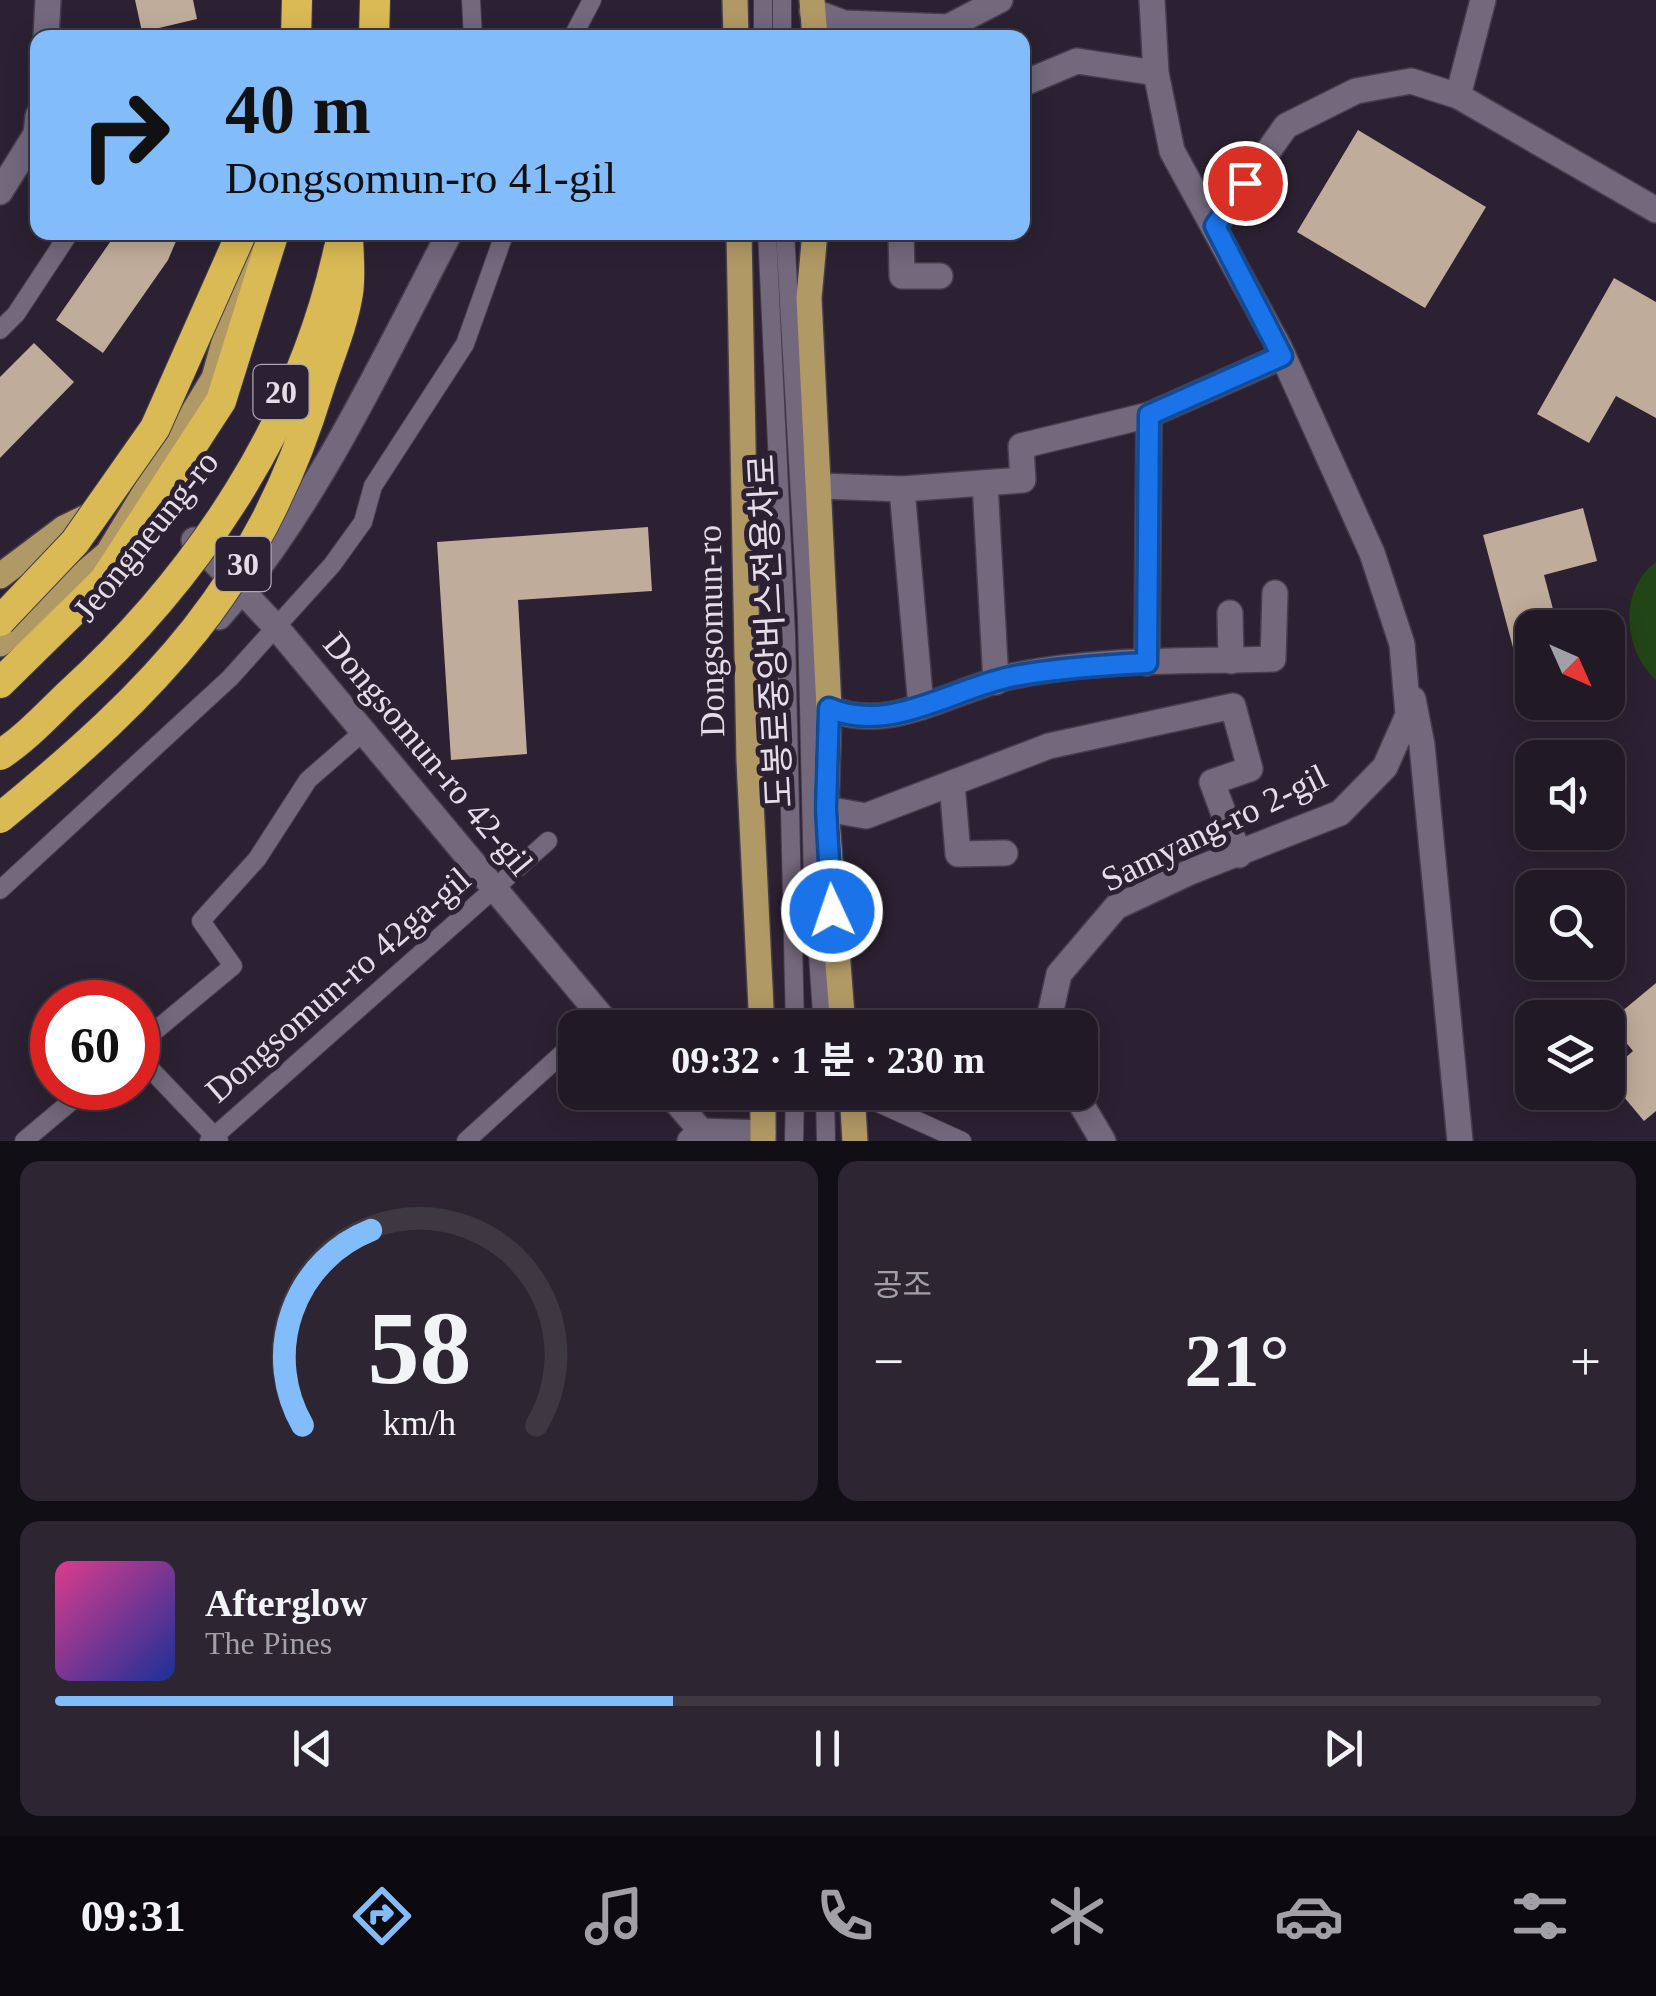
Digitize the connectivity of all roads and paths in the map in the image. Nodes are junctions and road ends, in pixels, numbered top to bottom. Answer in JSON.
{"nodes":[{"id":1,"x":48,"y":0,"type":"edge"},
{"id":2,"x":286,"y":0,"type":"edge"},
{"id":3,"x":297,"y":0,"type":"edge"},
{"id":4,"x":375,"y":0,"type":"edge"},
{"id":5,"x":472,"y":0,"type":"edge"},
{"id":6,"x":592,"y":0,"type":"edge"},
{"id":7,"x":735,"y":0,"type":"edge"},
{"id":8,"x":763,"y":0,"type":"edge"},
{"id":9,"x":782,"y":0,"type":"edge"},
{"id":10,"x":1000,"y":0,"type":"edge"},
{"id":11,"x":1152,"y":0,"type":"edge"},
{"id":12,"x":1483,"y":0,"type":"edge"},
{"id":13,"x":812,"y":6,"type":"edge"},
{"id":14,"x":46,"y":30,"type":"edge"},
{"id":15,"x":287,"y":30,"type":"edge"},
{"id":16,"x":296,"y":30,"type":"edge"},
{"id":17,"x":376,"y":30,"type":"edge"},
{"id":18,"x":473,"y":30,"type":"edge"},
{"id":19,"x":576,"y":30,"type":"edge"},
{"id":20,"x":736,"y":30,"type":"edge"},
{"id":21,"x":763,"y":30,"type":"edge"},
{"id":22,"x":782,"y":30,"type":"edge"},
{"id":23,"x":1156,"y":73,"type":"junction"},
{"id":24,"x":1030,"y":81,"type":"edge"},
{"id":25,"x":1458,"y":96,"type":"junction"},
{"id":26,"x":30,"y":144,"type":"edge"},
{"id":27,"x":0,"y":192,"type":"edge"},
{"id":28,"x":1656,"y":210,"type":"edge"},
{"id":29,"x":1215,"y":226,"type":"junction"},
{"id":30,"x":65,"y":240,"type":"edge"},
{"id":31,"x":238,"y":240,"type":"edge"},
{"id":32,"x":253,"y":240,"type":"edge"},
{"id":33,"x":271,"y":240,"type":"edge"},
{"id":34,"x":342,"y":240,"type":"edge"},
{"id":35,"x":343,"y":240,"type":"edge"},
{"id":36,"x":345,"y":240,"type":"edge"},
{"id":37,"x":446,"y":240,"type":"edge"},
{"id":38,"x":502,"y":240,"type":"edge"},
{"id":39,"x":739,"y":240,"type":"edge"},
{"id":40,"x":767,"y":240,"type":"edge"},
{"id":41,"x":785,"y":240,"type":"edge"},
{"id":42,"x":813,"y":240,"type":"edge"},
{"id":43,"x":901,"y":240,"type":"edge"},
{"id":44,"x":940,"y":276,"type":"dead end"},
{"id":45,"x":0,"y":330,"type":"edge"},
{"id":46,"x":1282,"y":356,"type":"junction"},
{"id":47,"x":1149,"y":415,"type":"junction"},
{"id":48,"x":985,"y":483,"type":"junction"},
{"id":49,"x":821,"y":486,"type":"junction"},
{"id":50,"x":146,"y":488,"type":"junction"},
{"id":51,"x":902,"y":489,"type":"junction"},
{"id":52,"x":194,"y":540,"type":"junction"},
{"id":53,"x":0,"y":576,"type":"edge"},
{"id":54,"x":242,"y":590,"type":"junction"},
{"id":55,"x":1275,"y":593,"type":"dead end"},
{"id":56,"x":1230,"y":613,"type":"dead end"},
{"id":57,"x":0,"y":621,"type":"edge"},
{"id":58,"x":276,"y":627,"type":"junction"},
{"id":59,"x":0,"y":644,"type":"edge"},
{"id":60,"x":1402,"y":644,"type":"junction"},
{"id":61,"x":1231,"y":661,"type":"junction"},
{"id":62,"x":1147,"y":663,"type":"junction"},
{"id":63,"x":0,"y":682,"type":"edge"},
{"id":64,"x":996,"y":682,"type":"junction"},
{"id":65,"x":922,"y":707,"type":"junction"},
{"id":66,"x":829,"y":708,"type":"junction"},
{"id":67,"x":363,"y":732,"type":"junction"},
{"id":68,"x":0,"y":741,"type":"edge"},
{"id":69,"x":0,"y":755,"type":"edge"},
{"id":70,"x":952,"y":784,"type":"junction"},
{"id":71,"x":826,"y":809,"type":"junction"},
{"id":72,"x":0,"y":818,"type":"edge"},
{"id":73,"x":0,"y":827,"type":"edge"},
{"id":74,"x":548,"y":840,"type":"dead end"},
{"id":75,"x":1005,"y":854,"type":"dead end"},
{"id":76,"x":1239,"y":855,"type":"junction"},
{"id":77,"x":0,"y":890,"type":"edge"},
{"id":78,"x":496,"y":890,"type":"junction"},
{"id":79,"x":590,"y":1010,"type":"edge"},
{"id":80,"x":761,"y":1010,"type":"edge"},
{"id":81,"x":795,"y":1010,"type":"edge"},
{"id":82,"x":822,"y":1010,"type":"edge"},
{"id":83,"x":841,"y":1010,"type":"edge"},
{"id":84,"x":1051,"y":1010,"type":"edge"},
{"id":85,"x":160,"y":1026,"type":"edge"},
{"id":86,"x":558,"y":1057,"type":"edge"},
{"id":87,"x":160,"y":1080,"type":"edge"},
{"id":88,"x":61,"y":1110,"type":"edge"},
{"id":89,"x":679,"y":1110,"type":"edge"},
{"id":90,"x":762,"y":1110,"type":"edge"},
{"id":91,"x":795,"y":1110,"type":"edge"},
{"id":92,"x":825,"y":1110,"type":"edge"},
{"id":93,"x":854,"y":1110,"type":"edge"},
{"id":94,"x":893,"y":1110,"type":"edge"},
{"id":95,"x":1085,"y":1110,"type":"edge"},
{"id":96,"x":696,"y":1136,"type":"edge"},
{"id":97,"x":763,"y":1137,"type":"edge"},
{"id":98,"x":214,"y":1140,"type":"edge"},
{"id":99,"x":24,"y":1141,"type":"edge"},
{"id":100,"x":466,"y":1141,"type":"edge"},
{"id":101,"x":794,"y":1141,"type":"edge"},
{"id":102,"x":826,"y":1141,"type":"edge"},
{"id":103,"x":855,"y":1141,"type":"edge"},
{"id":104,"x":962,"y":1141,"type":"edge"},
{"id":105,"x":1103,"y":1141,"type":"edge"},
{"id":106,"x":1460,"y":1141,"type":"edge"}],
"edges":[{"from":1,"to":14,"type":"street"},
{"from":2,"to":15,"type":"main road"},
{"from":3,"to":16,"type":"highway"},
{"from":4,"to":17,"type":"highway"},
{"from":5,"to":18,"type":"lane"},
{"from":6,"to":19,"type":"lane"},
{"from":7,"to":20,"type":"main road"},
{"from":8,"to":21,"type":"lane"},
{"from":9,"to":22,"type":"lane"},
{"from":10,"to":13,"type":"street"},
{"from":11,"to":23,"type":"street","name":"Samyang-ro 2-gil"},
{"from":12,"to":25,"type":"street"},
{"from":23,"to":24,"type":"street"},
{"from":23,"to":29,"type":"street","name":"Samyang-ro 2-gil"},
{"from":25,"to":28,"type":"street"},
{"from":25,"to":29,"type":"street"},
{"from":26,"to":27,"type":"street"},
{"from":29,"to":46,"type":"street","name":"Samyang-ro 2-gil"},
{"from":30,"to":45,"type":"lane"},
{"from":31,"to":57,"type":"highway","bridge":true},
{"from":32,"to":50,"type":"main road","name":"Jeongneung-ro","number":"20"},
{"from":33,"to":63,"type":"highway"},
{"from":34,"to":52,"type":"main road","name":"Jeongneung-ro","number":"20"},
{"from":35,"to":69,"type":"highway","number":"30","bridge":true},
{"from":36,"to":72,"type":"highway","number":"30","bridge":true},
{"from":37,"to":54,"type":"street"},
{"from":38,"to":58,"type":"lane"},
{"from":39,"to":80,"type":"main road","name":"Dongsomun-ro"},
{"from":40,"to":81,"type":"lane","name":"도봉로중앙버스전용차로"},
{"from":41,"to":82,"type":"lane","name":"도봉로중앙버스전용차로"},
{"from":42,"to":49,"type":"main road"},
{"from":43,"to":44,"type":"street"},
{"from":46,"to":47,"type":"street"},
{"from":46,"to":60,"type":"street","name":"Samyang-ro 2-gil"},
{"from":47,"to":48,"type":"street"},
{"from":47,"to":62,"type":"street"},
{"from":48,"to":51,"type":"street"},
{"from":48,"to":64,"type":"street"},
{"from":49,"to":51,"type":"street"},
{"from":49,"to":66,"type":"main road"},
{"from":50,"to":53,"type":"main road","name":"Jeongneung-ro"},
{"from":50,"to":59,"type":"main road","name":"Jeongneung-ro","number":"20"},
{"from":51,"to":65,"type":"street"},
{"from":52,"to":54,"type":"street","name":"Dongsomun-ro 42-gil"},
{"from":52,"to":68,"type":"main road","name":"Jeongneung-ro","number":"20"},
{"from":54,"to":58,"type":"street","name":"Dongsomun-ro 42-gil"},
{"from":54,"to":73,"type":"street"},
{"from":55,"to":61,"type":"street"},
{"from":56,"to":61,"type":"street"},
{"from":58,"to":67,"type":"street","name":"Dongsomun-ro 42-gil"},
{"from":58,"to":77,"type":"lane"},
{"from":60,"to":76,"type":"street","name":"Samyang-ro 2-gil"},
{"from":60,"to":106,"type":"street"},
{"from":61,"to":62,"type":"street"},
{"from":62,"to":64,"type":"street"},
{"from":64,"to":65,"type":"street"},
{"from":65,"to":66,"type":"street"},
{"from":66,"to":71,"type":"main road"},
{"from":67,"to":78,"type":"street","name":"Dongsomun-ro 42-gil"},
{"from":67,"to":85,"type":"lane"},
{"from":70,"to":71,"type":"street"},
{"from":70,"to":75,"type":"street"},
{"from":70,"to":76,"type":"street"},
{"from":71,"to":83,"type":"main road"},
{"from":74,"to":78,"type":"lane","name":"Dongsomun-ro 42ga-gil"},
{"from":76,"to":84,"type":"street","name":"Samyang-ro 2-gil"},
{"from":78,"to":79,"type":"street","name":"Dongsomun-ro 42-gil"},
{"from":78,"to":98,"type":"lane","name":"Dongsomun-ro 42ga-gil"},
{"from":86,"to":100,"type":"lane"},
{"from":87,"to":98,"type":"lane","name":"Dongsomun-ro 42ga-gil"},
{"from":88,"to":99,"type":"lane"},
{"from":89,"to":96,"type":"street"},
{"from":90,"to":97,"type":"main road"},
{"from":91,"to":101,"type":"lane"},
{"from":92,"to":102,"type":"lane"},
{"from":93,"to":103,"type":"main road"},
{"from":94,"to":104,"type":"lane"},
{"from":95,"to":105,"type":"street"},
{"from":96,"to":97,"type":"street"}]}
